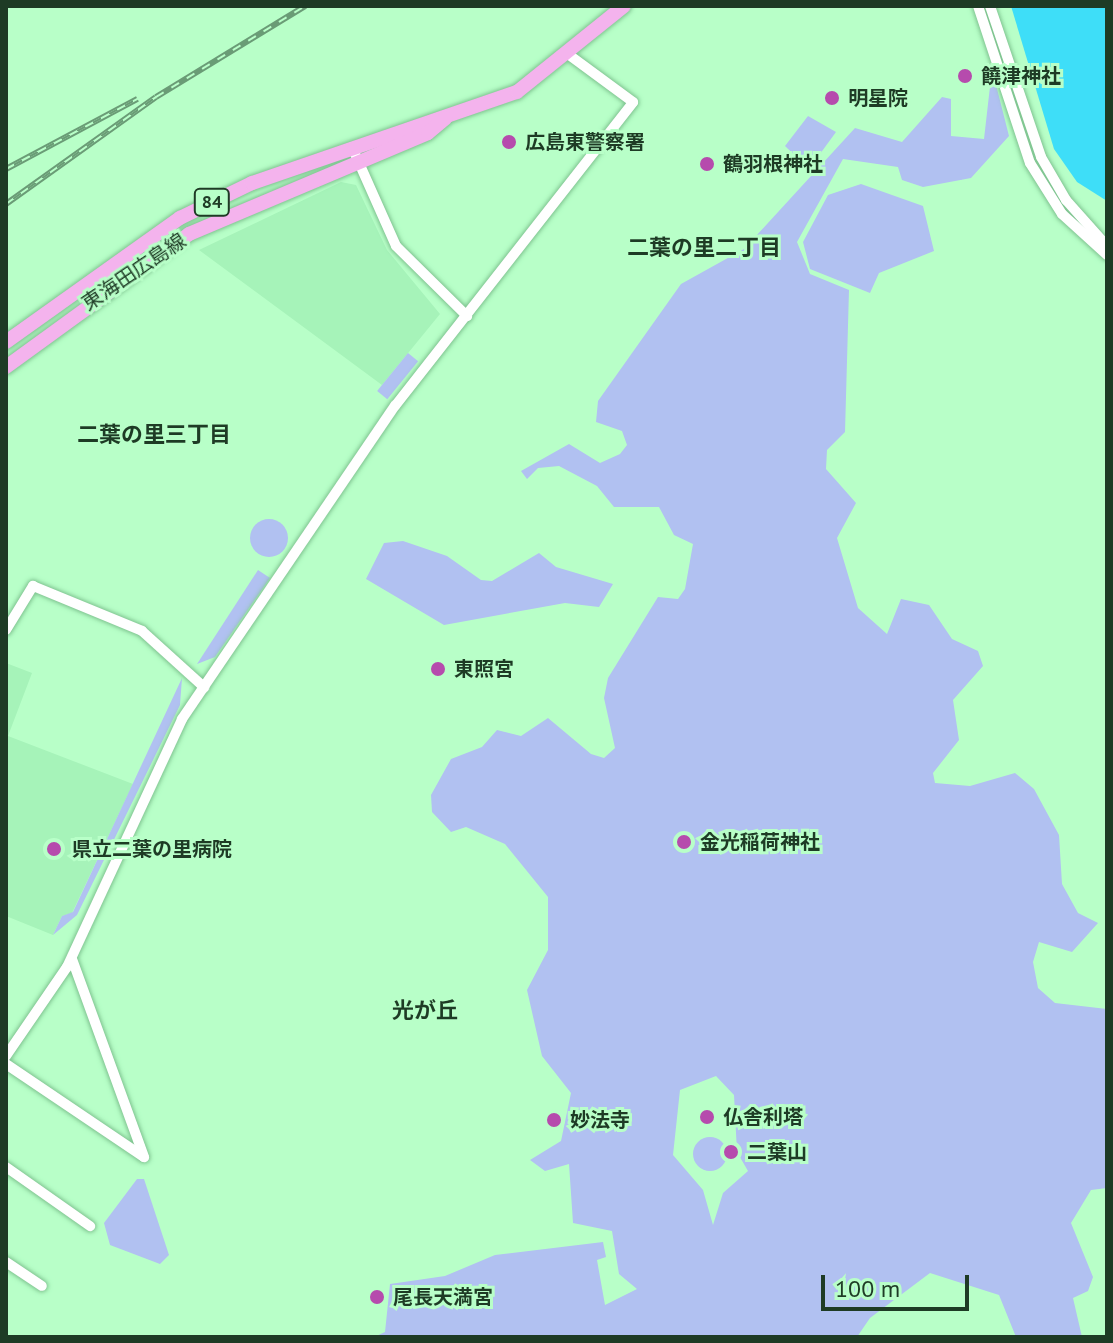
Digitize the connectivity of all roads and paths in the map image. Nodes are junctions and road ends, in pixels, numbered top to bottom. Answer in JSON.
{"nodes":[{"id":1,"x":624,"y":6,"type":"edge"},
{"id":2,"x":978,"y":6,"type":"edge"},
{"id":3,"x":990,"y":6,"type":"edge"},
{"id":4,"x":568,"y":54,"type":"junction"},
{"id":5,"x":446,"y":117,"type":"junction"},
{"id":6,"x":352,"y":147,"type":"junction"},
{"id":7,"x":358,"y":162,"type":"junction"},
{"id":8,"x":1107,"y":246,"type":"edge"},
{"id":9,"x":1107,"y":255,"type":"edge"},
{"id":10,"x":467,"y":316,"type":"junction"},
{"id":11,"x":6,"y":342,"type":"edge"},
{"id":12,"x":9,"y":360,"type":"edge"},
{"id":13,"x":6,"y":630,"type":"edge"},
{"id":14,"x":204,"y":687,"type":"junction"},
{"id":15,"x":72,"y":953,"type":"junction"},
{"id":16,"x":6,"y":1056,"type":"edge"},
{"id":17,"x":6,"y":1064,"type":"edge"},
{"id":18,"x":6,"y":1167,"type":"edge"},
{"id":19,"x":90,"y":1226,"type":"dead end"},
{"id":20,"x":6,"y":1262,"type":"edge"},
{"id":21,"x":42,"y":1286,"type":"dead end"}],
"edges":[{"from":1,"to":4,"type":"main road","name":"東海田広島線","number":"84"},
{"from":2,"to":9,"type":"street"},
{"from":3,"to":8,"type":"street"},
{"from":4,"to":5,"type":"main road","name":"東海田広島線","number":"84"},
{"from":4,"to":10,"type":"street"},
{"from":5,"to":6,"type":"main road","name":"東海田広島線","number":"84"},
{"from":5,"to":7,"type":"main road","name":"東海田広島線","number":"84"},
{"from":6,"to":7,"type":"street"},
{"from":6,"to":11,"type":"main road","name":"東海田広島線","number":"84"},
{"from":7,"to":10,"type":"street"},
{"from":7,"to":12,"type":"main road","name":"東海田広島線","number":"84"},
{"from":10,"to":14,"type":"street"},
{"from":13,"to":14,"type":"street"},
{"from":14,"to":15,"type":"street"},
{"from":15,"to":16,"type":"street"},
{"from":15,"to":17,"type":"street"},
{"from":18,"to":19,"type":"street"},
{"from":20,"to":21,"type":"street"}]}
